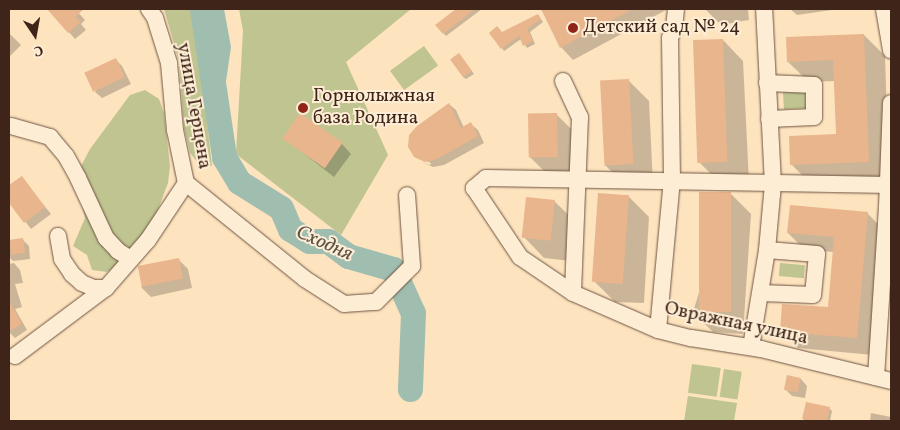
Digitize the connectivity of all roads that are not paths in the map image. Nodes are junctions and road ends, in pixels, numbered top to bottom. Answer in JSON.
{"nodes":[{"id":1,"x":149,"y":9,"type":"edge"},
{"id":2,"x":676,"y":9,"type":"edge"},
{"id":3,"x":764,"y":9,"type":"edge"},
{"id":4,"x":884,"y":9,"type":"edge"},
{"id":5,"x":891,"y":50,"type":"edge"},
{"id":6,"x":563,"y":81,"type":"dead end"},
{"id":7,"x":767,"y":83,"type":"junction"},
{"id":8,"x":891,"y":103,"type":"edge"},
{"id":9,"x":769,"y":119,"type":"junction"},
{"id":10,"x":11,"y":126,"type":"dead end"},
{"id":11,"x":579,"y":179,"type":"junction"},
{"id":12,"x":672,"y":180,"type":"junction"},
{"id":13,"x":186,"y":182,"type":"junction"},
{"id":14,"x":773,"y":184,"type":"junction"},
{"id":15,"x":889,"y":184,"type":"edge"},
{"id":16,"x":406,"y":195,"type":"dead end"},
{"id":17,"x":58,"y":236,"type":"dead end"},
{"id":18,"x":767,"y":250,"type":"junction"},
{"id":19,"x":131,"y":259,"type":"junction"},
{"id":20,"x":106,"y":288,"type":"junction"},
{"id":21,"x":761,"y":292,"type":"junction"},
{"id":22,"x":573,"y":293,"type":"junction"},
{"id":23,"x":658,"y":330,"type":"junction"},
{"id":24,"x":751,"y":347,"type":"junction"},
{"id":25,"x":15,"y":356,"type":"dead end"},
{"id":26,"x":883,"y":379,"type":"edge"}],
"edges":[{"from":1,"to":13,"type":"street","name":"улица Герцена"},
{"from":2,"to":12,"type":"street"},
{"from":3,"to":7,"type":"street"},
{"from":4,"to":5,"type":"street"},
{"from":6,"to":11,"type":"street"},
{"from":7,"to":9,"type":"street"},
{"from":7,"to":9,"type":"street"},
{"from":8,"to":15,"type":"street"},
{"from":9,"to":14,"type":"street"},
{"from":10,"to":19,"type":"street"},
{"from":11,"to":12,"type":"street"},
{"from":11,"to":22,"type":"street"},
{"from":11,"to":22,"type":"street","name":"Овражная улица"},
{"from":12,"to":14,"type":"street"},
{"from":12,"to":23,"type":"street"},
{"from":13,"to":16,"type":"street"},
{"from":13,"to":19,"type":"street"},
{"from":14,"to":15,"type":"street"},
{"from":14,"to":18,"type":"street"},
{"from":15,"to":26,"type":"street"},
{"from":17,"to":20,"type":"street"},
{"from":18,"to":21,"type":"street"},
{"from":18,"to":21,"type":"street"},
{"from":19,"to":20,"type":"street"},
{"from":20,"to":25,"type":"street"},
{"from":21,"to":24,"type":"street"},
{"from":22,"to":23,"type":"street","name":"Овражная улица"},
{"from":23,"to":24,"type":"street","name":"Овражная улица"},
{"from":24,"to":26,"type":"street","name":"Овражная улица"}]}
